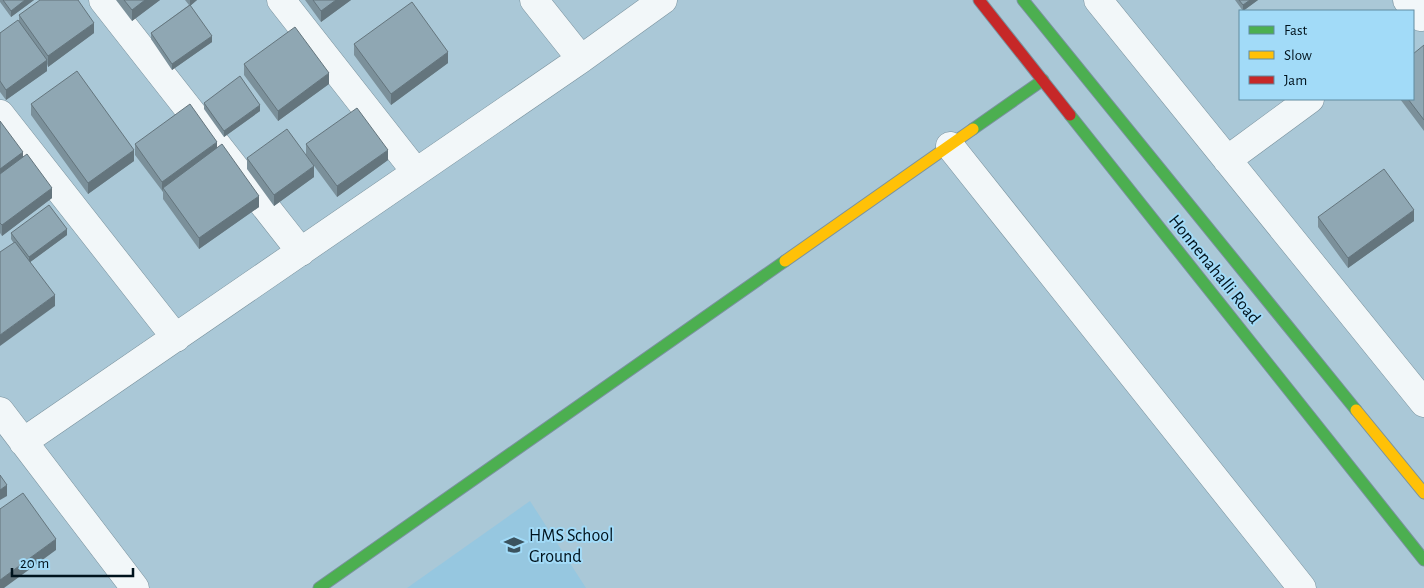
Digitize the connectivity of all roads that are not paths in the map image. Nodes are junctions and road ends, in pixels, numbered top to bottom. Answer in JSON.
{"nodes":[{"id":1,"x":103,"y":0,"type":"edge"},
{"id":2,"x":281,"y":0,"type":"edge"},
{"id":3,"x":534,"y":0,"type":"edge"},
{"id":4,"x":663,"y":0,"type":"edge"},
{"id":5,"x":979,"y":0,"type":"edge"},
{"id":6,"x":1023,"y":0,"type":"edge"},
{"id":7,"x":1098,"y":0,"type":"edge"},
{"id":8,"x":581,"y":59,"type":"junction"},
{"id":9,"x":1043,"y":80,"type":"junction"},
{"id":10,"x":1309,"y":100,"type":"edge"},
{"id":11,"x":0,"y":114,"type":"edge"},
{"id":12,"x":950,"y":146,"type":"junction"},
{"id":13,"x":1227,"y":160,"type":"junction"},
{"id":14,"x":416,"y":172,"type":"junction"},
{"id":15,"x":300,"y":252,"type":"junction"},
{"id":16,"x":176,"y":338,"type":"junction"},
{"id":17,"x":1419,"y":387,"type":"edge"},
{"id":18,"x":0,"y":412,"type":"edge"},
{"id":19,"x":23,"y":442,"type":"junction"},
{"id":20,"x":1424,"y":493,"type":"edge"},
{"id":21,"x":1424,"y":560,"type":"edge"},
{"id":22,"x":135,"y":588,"type":"edge"},
{"id":23,"x":319,"y":588,"type":"edge"},
{"id":24,"x":1302,"y":588,"type":"edge"}],
"edges":[{"from":1,"to":15,"type":"street"},
{"from":2,"to":14,"type":"street"},
{"from":3,"to":8,"type":"street"},
{"from":4,"to":8,"type":"street"},
{"from":5,"to":9,"type":"street","name":"Honnenahalli Road"},
{"from":6,"to":20,"type":"street","name":"Honnenahalli Road"},
{"from":7,"to":13,"type":"street"},
{"from":8,"to":14,"type":"street"},
{"from":9,"to":12,"type":"street"},
{"from":9,"to":21,"type":"street","name":"Honnenahalli Road"},
{"from":10,"to":13,"type":"street"},
{"from":11,"to":16,"type":"street"},
{"from":12,"to":23,"type":"street"},
{"from":12,"to":24,"type":"street"},
{"from":13,"to":17,"type":"street"},
{"from":14,"to":15,"type":"street"},
{"from":15,"to":16,"type":"street"},
{"from":16,"to":19,"type":"street"},
{"from":18,"to":19,"type":"street"},
{"from":19,"to":22,"type":"street"}]}
